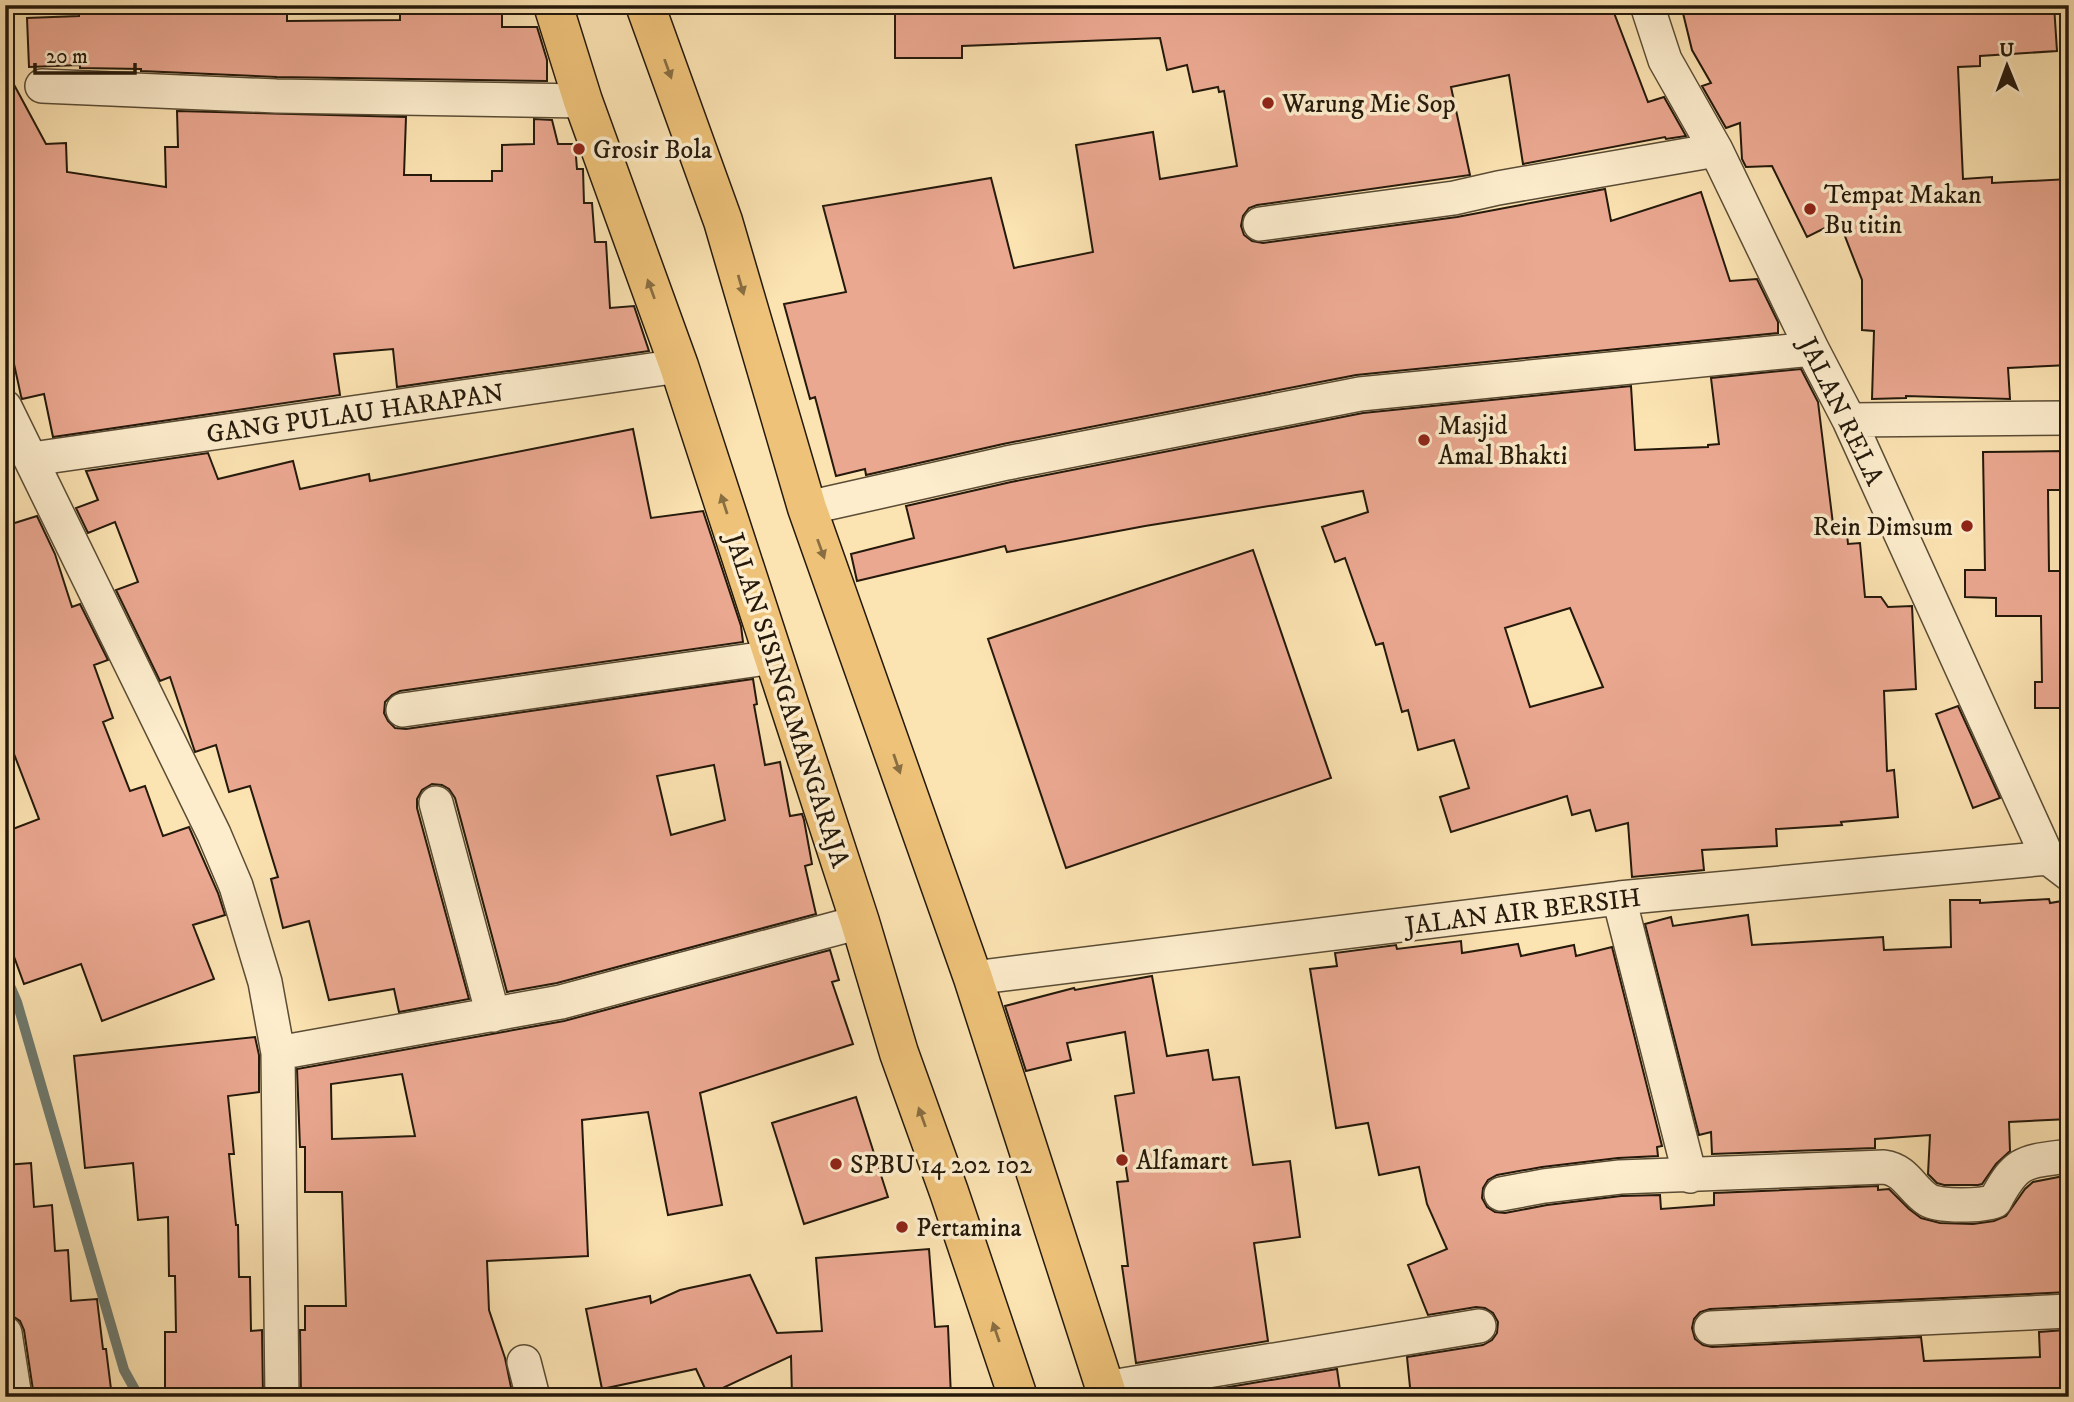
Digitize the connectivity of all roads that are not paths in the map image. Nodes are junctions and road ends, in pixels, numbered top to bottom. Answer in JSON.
{"nodes":[{"id":1,"x":553,"y":5,"type":"edge"},
{"id":2,"x":645,"y":5,"type":"edge"},
{"id":3,"x":1647,"y":5,"type":"edge"},
{"id":4,"x":42,"y":86,"type":"dead end"},
{"id":5,"x":583,"y":101,"type":"junction"},
{"id":6,"x":1716,"y":150,"type":"junction"},
{"id":7,"x":1260,"y":224,"type":"dead end"},
{"id":8,"x":1812,"y":349,"type":"junction"},
{"id":9,"x":679,"y":366,"type":"junction"},
{"id":10,"x":5,"y":407,"type":"edge"},
{"id":11,"x":2069,"y":418,"type":"edge"},
{"id":12,"x":1849,"y":420,"type":"junction"},
{"id":13,"x":32,"y":459,"type":"junction"},
{"id":14,"x":807,"y":508,"type":"junction"},
{"id":15,"x":775,"y":657,"type":"junction"},
{"id":16,"x":403,"y":710,"type":"dead end"},
{"id":17,"x":436,"y":803,"type":"dead end"},
{"id":18,"x":2058,"y":866,"type":"edge"},
{"id":19,"x":1619,"y":898,"type":"junction"},
{"id":20,"x":860,"y":922,"type":"junction"},
{"id":21,"x":973,"y":978,"type":"junction"},
{"id":22,"x":493,"y":1015,"type":"junction"},
{"id":23,"x":278,"y":1053,"type":"junction"},
{"id":24,"x":2069,"y":1156,"type":"edge"},
{"id":25,"x":1690,"y":1176,"type":"junction"},
{"id":26,"x":1501,"y":1194,"type":"dead end"},
{"id":27,"x":2069,"y":1311,"type":"edge"},
{"id":28,"x":1479,"y":1326,"type":"dead end"},
{"id":29,"x":1711,"y":1328,"type":"dead end"},
{"id":30,"x":5,"y":1334,"type":"edge"},
{"id":31,"x":524,"y":1362,"type":"dead end"},
{"id":32,"x":1107,"y":1392,"type":"edge"},
{"id":33,"x":15,"y":1397,"type":"edge"},
{"id":34,"x":282,"y":1397,"type":"edge"},
{"id":35,"x":533,"y":1397,"type":"edge"},
{"id":36,"x":1018,"y":1397,"type":"edge"}],
"edges":[{"from":1,"to":5,"type":"main road","name":"JALAN SISINGAMANGARAJA"},
{"from":2,"to":14,"type":"main road","one_way":true},
{"from":3,"to":6,"type":"street","name":"JALAN RELA"},
{"from":4,"to":5,"type":"street"},
{"from":9,"to":5,"type":"main road","name":"JALAN SISINGAMANGARAJA","one_way":true},
{"from":6,"to":7,"type":"street"},
{"from":6,"to":8,"type":"street","name":"JALAN RELA"},
{"from":8,"to":12,"type":"street","name":"JALAN RELA"},
{"from":8,"to":14,"type":"street"},
{"from":9,"to":13,"type":"street","name":"GANG PULAU HARAPAN"},
{"from":15,"to":9,"type":"main road","name":"JALAN SISINGAMANGARAJA","one_way":true},
{"from":10,"to":13,"type":"street"},
{"from":11,"to":12,"type":"street"},
{"from":12,"to":18,"type":"street","name":"JALAN RELA"},
{"from":13,"to":23,"type":"street"},
{"from":14,"to":21,"type":"main road","one_way":true},
{"from":15,"to":16,"type":"street"},
{"from":15,"to":20,"type":"main road","name":"JALAN SISINGAMANGARAJA"},
{"from":17,"to":22,"type":"street"},
{"from":18,"to":19,"type":"street","name":"JALAN AIR BERSIH"},
{"from":19,"to":21,"type":"street","name":"JALAN AIR BERSIH"},
{"from":19,"to":25,"type":"street"},
{"from":20,"to":22,"type":"street"},
{"from":36,"to":20,"type":"main road","name":"JALAN SISINGAMANGARAJA","one_way":true},
{"from":21,"to":32,"type":"main road"},
{"from":22,"to":23,"type":"street"},
{"from":23,"to":34,"type":"street"},
{"from":24,"to":25,"type":"street"},
{"from":25,"to":26,"type":"street"},
{"from":27,"to":29,"type":"street"},
{"from":28,"to":32,"type":"street"},
{"from":30,"to":33,"type":"street"},
{"from":31,"to":35,"type":"street"}]}
